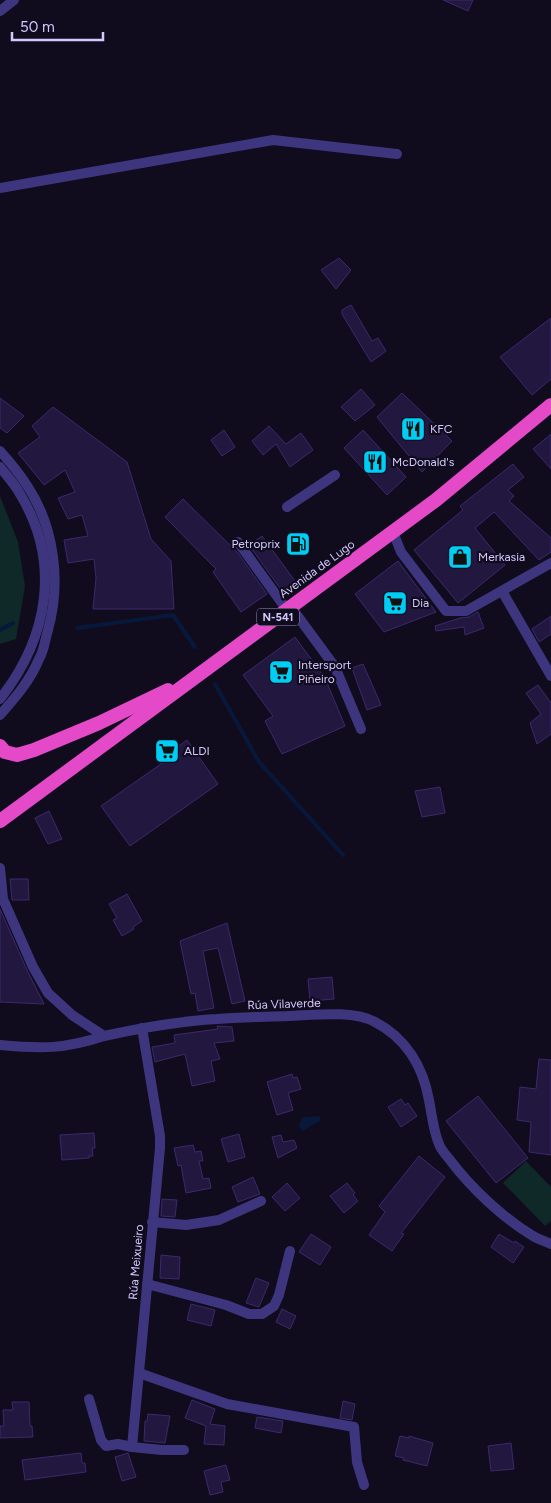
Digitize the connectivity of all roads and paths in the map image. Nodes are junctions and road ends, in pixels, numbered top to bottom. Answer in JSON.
{"nodes":[{"id":1,"x":14,"y":0,"type":"edge"},
{"id":2,"x":0,"y":11,"type":"edge"},
{"id":3,"x":396,"y":154,"type":"dead end"},
{"id":4,"x":0,"y":188,"type":"edge"},
{"id":5,"x":551,"y":405,"type":"edge"},
{"id":6,"x":0,"y":451,"type":"edge"},
{"id":7,"x":0,"y":466,"type":"edge"},
{"id":8,"x":336,"y":475,"type":"dead end"},
{"id":9,"x":286,"y":507,"type":"dead end"},
{"id":10,"x":393,"y":532,"type":"junction"},
{"id":11,"x":238,"y":542,"type":"dead end"},
{"id":12,"x":551,"y":563,"type":"edge"},
{"id":13,"x":502,"y":591,"type":"junction"},
{"id":14,"x":289,"y":608,"type":"junction"},
{"id":15,"x":551,"y":676,"type":"edge"},
{"id":16,"x":196,"y":677,"type":"junction"},
{"id":17,"x":0,"y":699,"type":"edge"},
{"id":18,"x":0,"y":715,"type":"edge"},
{"id":19,"x":361,"y":729,"type":"dead end"},
{"id":20,"x":0,"y":746,"type":"edge"},
{"id":21,"x":0,"y":821,"type":"edge"},
{"id":22,"x":0,"y":868,"type":"edge"},
{"id":23,"x":142,"y":1028,"type":"junction"},
{"id":24,"x":104,"y":1036,"type":"junction"},
{"id":25,"x":0,"y":1045,"type":"edge"},
{"id":26,"x":261,"y":1202,"type":"dead end"},
{"id":27,"x":152,"y":1222,"type":"junction"},
{"id":28,"x":551,"y":1244,"type":"edge"},
{"id":29,"x":290,"y":1251,"type":"dead end"},
{"id":30,"x":147,"y":1284,"type":"junction"},
{"id":31,"x":139,"y":1373,"type":"junction"},
{"id":32,"x":88,"y":1399,"type":"dead end"},
{"id":33,"x":132,"y":1447,"type":"junction"},
{"id":34,"x":184,"y":1450,"type":"dead end"},
{"id":35,"x":364,"y":1485,"type":"dead end"}],
"edges":[{"from":1,"to":2,"type":"street"},
{"from":3,"to":4,"type":"street"},
{"from":5,"to":10,"type":"highway","name":"Avenida de Lugo","number":"N-541"},
{"from":6,"to":18,"type":"street"},
{"from":7,"to":17,"type":"street"},
{"from":8,"to":9,"type":"street"},
{"from":10,"to":13,"type":"street"},
{"from":10,"to":14,"type":"highway","name":"Avenida de Lugo","number":"N-541"},
{"from":11,"to":14,"type":"street"},
{"from":12,"to":13,"type":"street"},
{"from":13,"to":15,"type":"street"},
{"from":14,"to":16,"type":"highway","name":"Avenida de Lugo","number":"N-541"},
{"from":14,"to":19,"type":"street"},
{"from":16,"to":20,"type":"highway"},
{"from":16,"to":21,"type":"highway","name":"Avenida de Lugo","number":"N-541"},
{"from":22,"to":24,"type":"street"},
{"from":23,"to":24,"type":"street","name":"Rúa Vilaverde"},
{"from":23,"to":27,"type":"street","name":"Rúa Meixueiro"},
{"from":23,"to":28,"type":"street","name":"Rúa Vilaverde"},
{"from":24,"to":25,"type":"street","name":"Rúa Vilaverde"},
{"from":26,"to":27,"type":"street"},
{"from":27,"to":30,"type":"street","name":"Rúa Meixueiro"},
{"from":29,"to":30,"type":"street"},
{"from":30,"to":31,"type":"street","name":"Rúa Meixueiro"},
{"from":31,"to":33,"type":"street","name":"Rúa Meixueiro"},
{"from":31,"to":35,"type":"street"},
{"from":32,"to":33,"type":"street"},
{"from":33,"to":34,"type":"street"}]}
